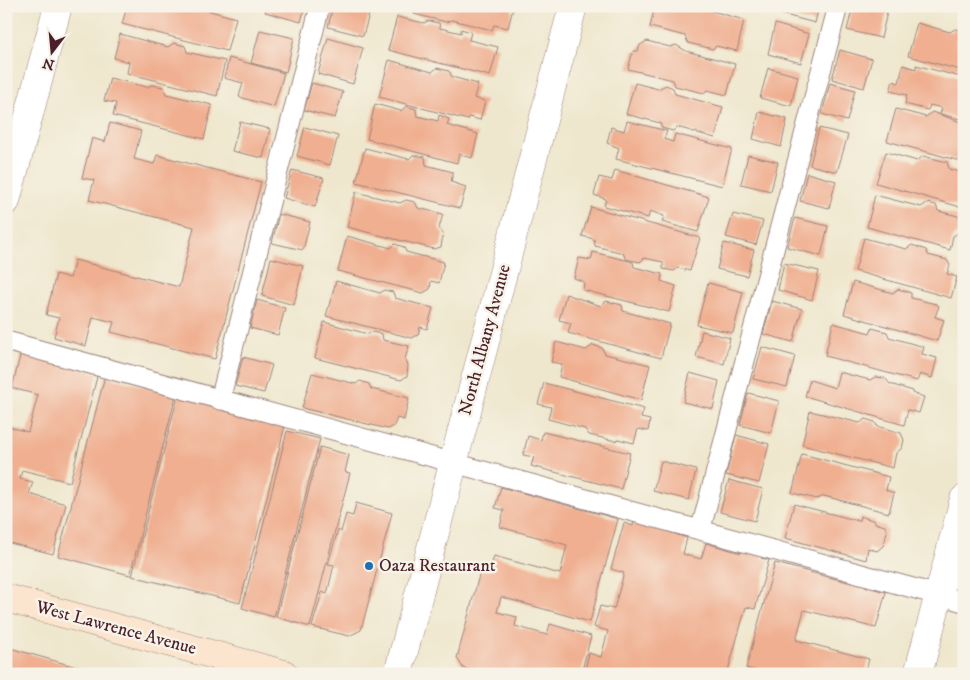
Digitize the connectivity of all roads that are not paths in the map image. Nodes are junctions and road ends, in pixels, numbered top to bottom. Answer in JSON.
{"nodes":[{"id":1,"x":58,"y":6,"type":"edge"},
{"id":2,"x":320,"y":6,"type":"edge"},
{"id":3,"x":573,"y":6,"type":"edge"},
{"id":4,"x":838,"y":6,"type":"edge"},
{"id":5,"x":6,"y":201,"type":"edge"},
{"id":6,"x":6,"y":341,"type":"edge"},
{"id":7,"x":220,"y":400,"type":"junction"},
{"id":8,"x":453,"y":463,"type":"junction"},
{"id":9,"x":964,"y":499,"type":"edge"},
{"id":10,"x":701,"y":528,"type":"junction"},
{"id":11,"x":6,"y":598,"type":"edge"},
{"id":12,"x":951,"y":598,"type":"edge"},
{"id":13,"x":284,"y":674,"type":"edge"},
{"id":14,"x":398,"y":674,"type":"edge"},
{"id":15,"x":918,"y":674,"type":"edge"}],
"edges":[{"from":1,"to":5,"type":"street"},
{"from":2,"to":7,"type":"lane"},
{"from":3,"to":8,"type":"street","name":"North Albany Avenue"},
{"from":4,"to":10,"type":"lane"},
{"from":6,"to":7,"type":"lane"},
{"from":7,"to":8,"type":"lane"},
{"from":8,"to":10,"type":"lane"},
{"from":8,"to":14,"type":"street","name":"North Albany Avenue"},
{"from":9,"to":12,"type":"street"},
{"from":10,"to":12,"type":"lane"},
{"from":11,"to":13,"type":"main road","name":"West Lawrence Avenue"},
{"from":12,"to":15,"type":"street"}]}
